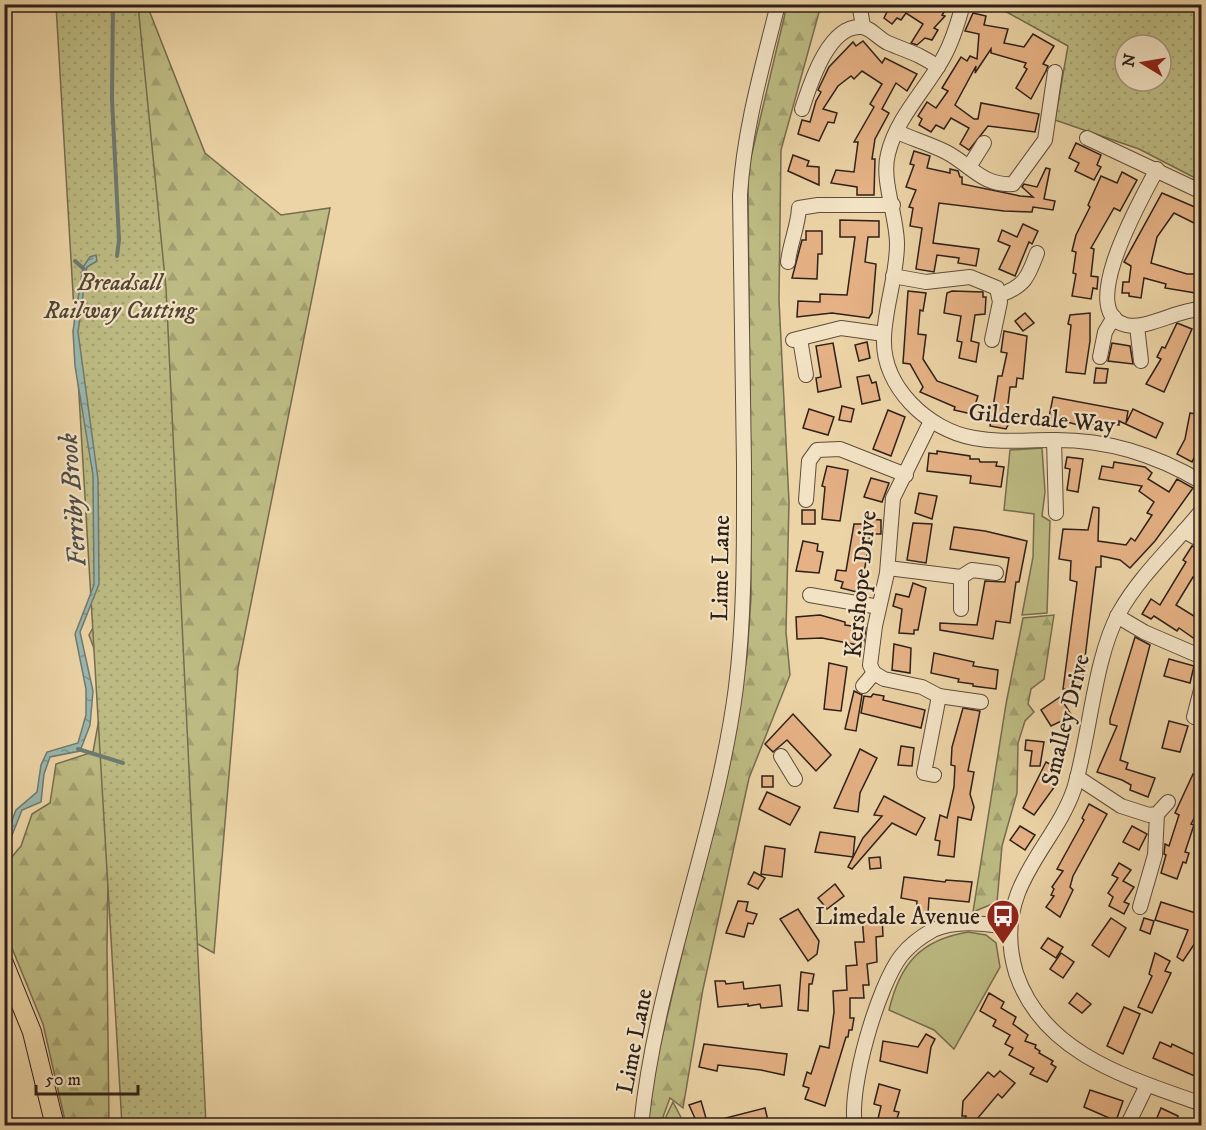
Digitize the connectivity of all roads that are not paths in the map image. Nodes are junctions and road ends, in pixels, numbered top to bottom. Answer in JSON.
{"nodes":[{"id":1,"x":778,"y":4,"type":"edge"},
{"id":2,"x":963,"y":4,"type":"edge"},
{"id":3,"x":860,"y":9,"type":"dead end"},
{"id":4,"x":863,"y":26,"type":"junction"},
{"id":5,"x":938,"y":68,"type":"junction"},
{"id":6,"x":1055,"y":72,"type":"dead end"},
{"id":7,"x":802,"y":109,"type":"dead end"},
{"id":8,"x":897,"y":132,"type":"junction"},
{"id":9,"x":1087,"y":138,"type":"dead end"},
{"id":10,"x":984,"y":143,"type":"dead end"},
{"id":11,"x":969,"y":167,"type":"junction"},
{"id":12,"x":1157,"y":169,"type":"junction"},
{"id":13,"x":1202,"y":192,"type":"edge"},
{"id":14,"x":893,"y":205,"type":"junction"},
{"id":15,"x":1037,"y":253,"type":"dead end"},
{"id":16,"x":788,"y":262,"type":"dead end"},
{"id":17,"x":893,"y":276,"type":"junction"},
{"id":18,"x":1000,"y":295,"type":"junction"},
{"id":19,"x":1202,"y":309,"type":"edge"},
{"id":20,"x":1114,"y":317,"type":"junction"},
{"id":21,"x":1137,"y":326,"type":"junction"},
{"id":22,"x":884,"y":334,"type":"junction"},
{"id":23,"x":992,"y":340,"type":"dead end"},
{"id":24,"x":1100,"y":357,"type":"dead end"},
{"id":25,"x":1141,"y":361,"type":"dead end"},
{"id":26,"x":806,"y":375,"type":"dead end"},
{"id":27,"x":931,"y":421,"type":"junction"},
{"id":28,"x":1053,"y":440,"type":"junction"},
{"id":29,"x":906,"y":475,"type":"junction"},
{"id":30,"x":1202,"y":482,"type":"edge"},
{"id":31,"x":806,"y":500,"type":"dead end"},
{"id":32,"x":1202,"y":510,"type":"edge"},
{"id":33,"x":1056,"y":513,"type":"dead end"},
{"id":34,"x":1184,"y":531,"type":"junction"},
{"id":35,"x":1202,"y":541,"type":"edge"},
{"id":36,"x":888,"y":568,"type":"junction"},
{"id":37,"x":996,"y":573,"type":"dead end"},
{"id":38,"x":961,"y":577,"type":"junction"},
{"id":39,"x":810,"y":595,"type":"dead end"},
{"id":40,"x":879,"y":607,"type":"junction"},
{"id":41,"x":961,"y":609,"type":"dead end"},
{"id":42,"x":1117,"y":616,"type":"junction"},
{"id":43,"x":1202,"y":657,"type":"edge"},
{"id":44,"x":874,"y":673,"type":"junction"},
{"id":45,"x":863,"y":686,"type":"dead end"},
{"id":46,"x":1202,"y":686,"type":"edge"},
{"id":47,"x":939,"y":696,"type":"junction"},
{"id":48,"x":981,"y":702,"type":"dead end"},
{"id":49,"x":1194,"y":717,"type":"dead end"},
{"id":50,"x":781,"y":756,"type":"dead end"},
{"id":51,"x":934,"y":775,"type":"dead end"},
{"id":52,"x":1077,"y":777,"type":"junction"},
{"id":53,"x":795,"y":779,"type":"dead end"},
{"id":54,"x":1167,"y":802,"type":"dead end"},
{"id":55,"x":1156,"y":814,"type":"junction"},
{"id":56,"x":1140,"y":907,"type":"dead end"},
{"id":57,"x":1010,"y":927,"type":"junction"},
{"id":58,"x":4,"y":963,"type":"edge"},
{"id":59,"x":1147,"y":1084,"type":"junction"},
{"id":60,"x":1202,"y":1104,"type":"edge"},
{"id":61,"x":55,"y":1125,"type":"edge"},
{"id":62,"x":641,"y":1125,"type":"edge"},
{"id":63,"x":855,"y":1125,"type":"edge"},
{"id":64,"x":1127,"y":1125,"type":"edge"}],
"edges":[{"from":1,"to":62,"type":"street","name":"Lime Lane"},
{"from":2,"to":5,"type":"street","name":"Gilderdale Way"},
{"from":3,"to":4,"type":"street"},
{"from":4,"to":5,"type":"street"},
{"from":4,"to":7,"type":"street"},
{"from":5,"to":8,"type":"street","name":"Gilderdale Way"},
{"from":6,"to":11,"type":"street"},
{"from":8,"to":11,"type":"street"},
{"from":8,"to":14,"type":"street","name":"Gilderdale Way"},
{"from":9,"to":12,"type":"street"},
{"from":10,"to":11,"type":"street"},
{"from":12,"to":13,"type":"street"},
{"from":12,"to":20,"type":"street"},
{"from":14,"to":16,"type":"street"},
{"from":14,"to":17,"type":"street","name":"Gilderdale Way"},
{"from":15,"to":18,"type":"street"},
{"from":17,"to":18,"type":"street"},
{"from":17,"to":22,"type":"street","name":"Gilderdale Way"},
{"from":18,"to":23,"type":"street"},
{"from":19,"to":21,"type":"street"},
{"from":20,"to":21,"type":"street"},
{"from":20,"to":24,"type":"street"},
{"from":21,"to":25,"type":"street"},
{"from":22,"to":26,"type":"street"},
{"from":22,"to":27,"type":"street","name":"Gilderdale Way"},
{"from":27,"to":28,"type":"street","name":"Gilderdale Way"},
{"from":27,"to":29,"type":"street","name":"Kershope Drive"},
{"from":28,"to":30,"type":"street","name":"Gilderdale Way"},
{"from":28,"to":33,"type":"street"},
{"from":29,"to":31,"type":"street"},
{"from":29,"to":36,"type":"street","name":"Kershope Drive"},
{"from":32,"to":34,"type":"street","name":"Smalley Drive"},
{"from":34,"to":35,"type":"street"},
{"from":34,"to":42,"type":"street","name":"Smalley Drive"},
{"from":36,"to":38,"type":"street"},
{"from":36,"to":40,"type":"street","name":"Kershope Drive"},
{"from":37,"to":38,"type":"street"},
{"from":38,"to":41,"type":"street"},
{"from":39,"to":40,"type":"street"},
{"from":40,"to":44,"type":"street","name":"Kershope Drive"},
{"from":42,"to":43,"type":"street"},
{"from":42,"to":52,"type":"street","name":"Smalley Drive"},
{"from":44,"to":45,"type":"street"},
{"from":44,"to":47,"type":"street","name":"Kershope Drive"},
{"from":46,"to":49,"type":"street"},
{"from":47,"to":48,"type":"street","name":"Kershope Drive"},
{"from":47,"to":51,"type":"street"},
{"from":50,"to":53,"type":"street"},
{"from":52,"to":55,"type":"street"},
{"from":52,"to":57,"type":"street","name":"Smalley Drive"},
{"from":54,"to":55,"type":"street"},
{"from":55,"to":56,"type":"street"},
{"from":57,"to":59,"type":"street","name":"Smalley Drive"},
{"from":57,"to":63,"type":"street"},
{"from":58,"to":61,"type":"main road"},
{"from":59,"to":60,"type":"street","name":"Smalley Drive"},
{"from":59,"to":64,"type":"street"}]}
